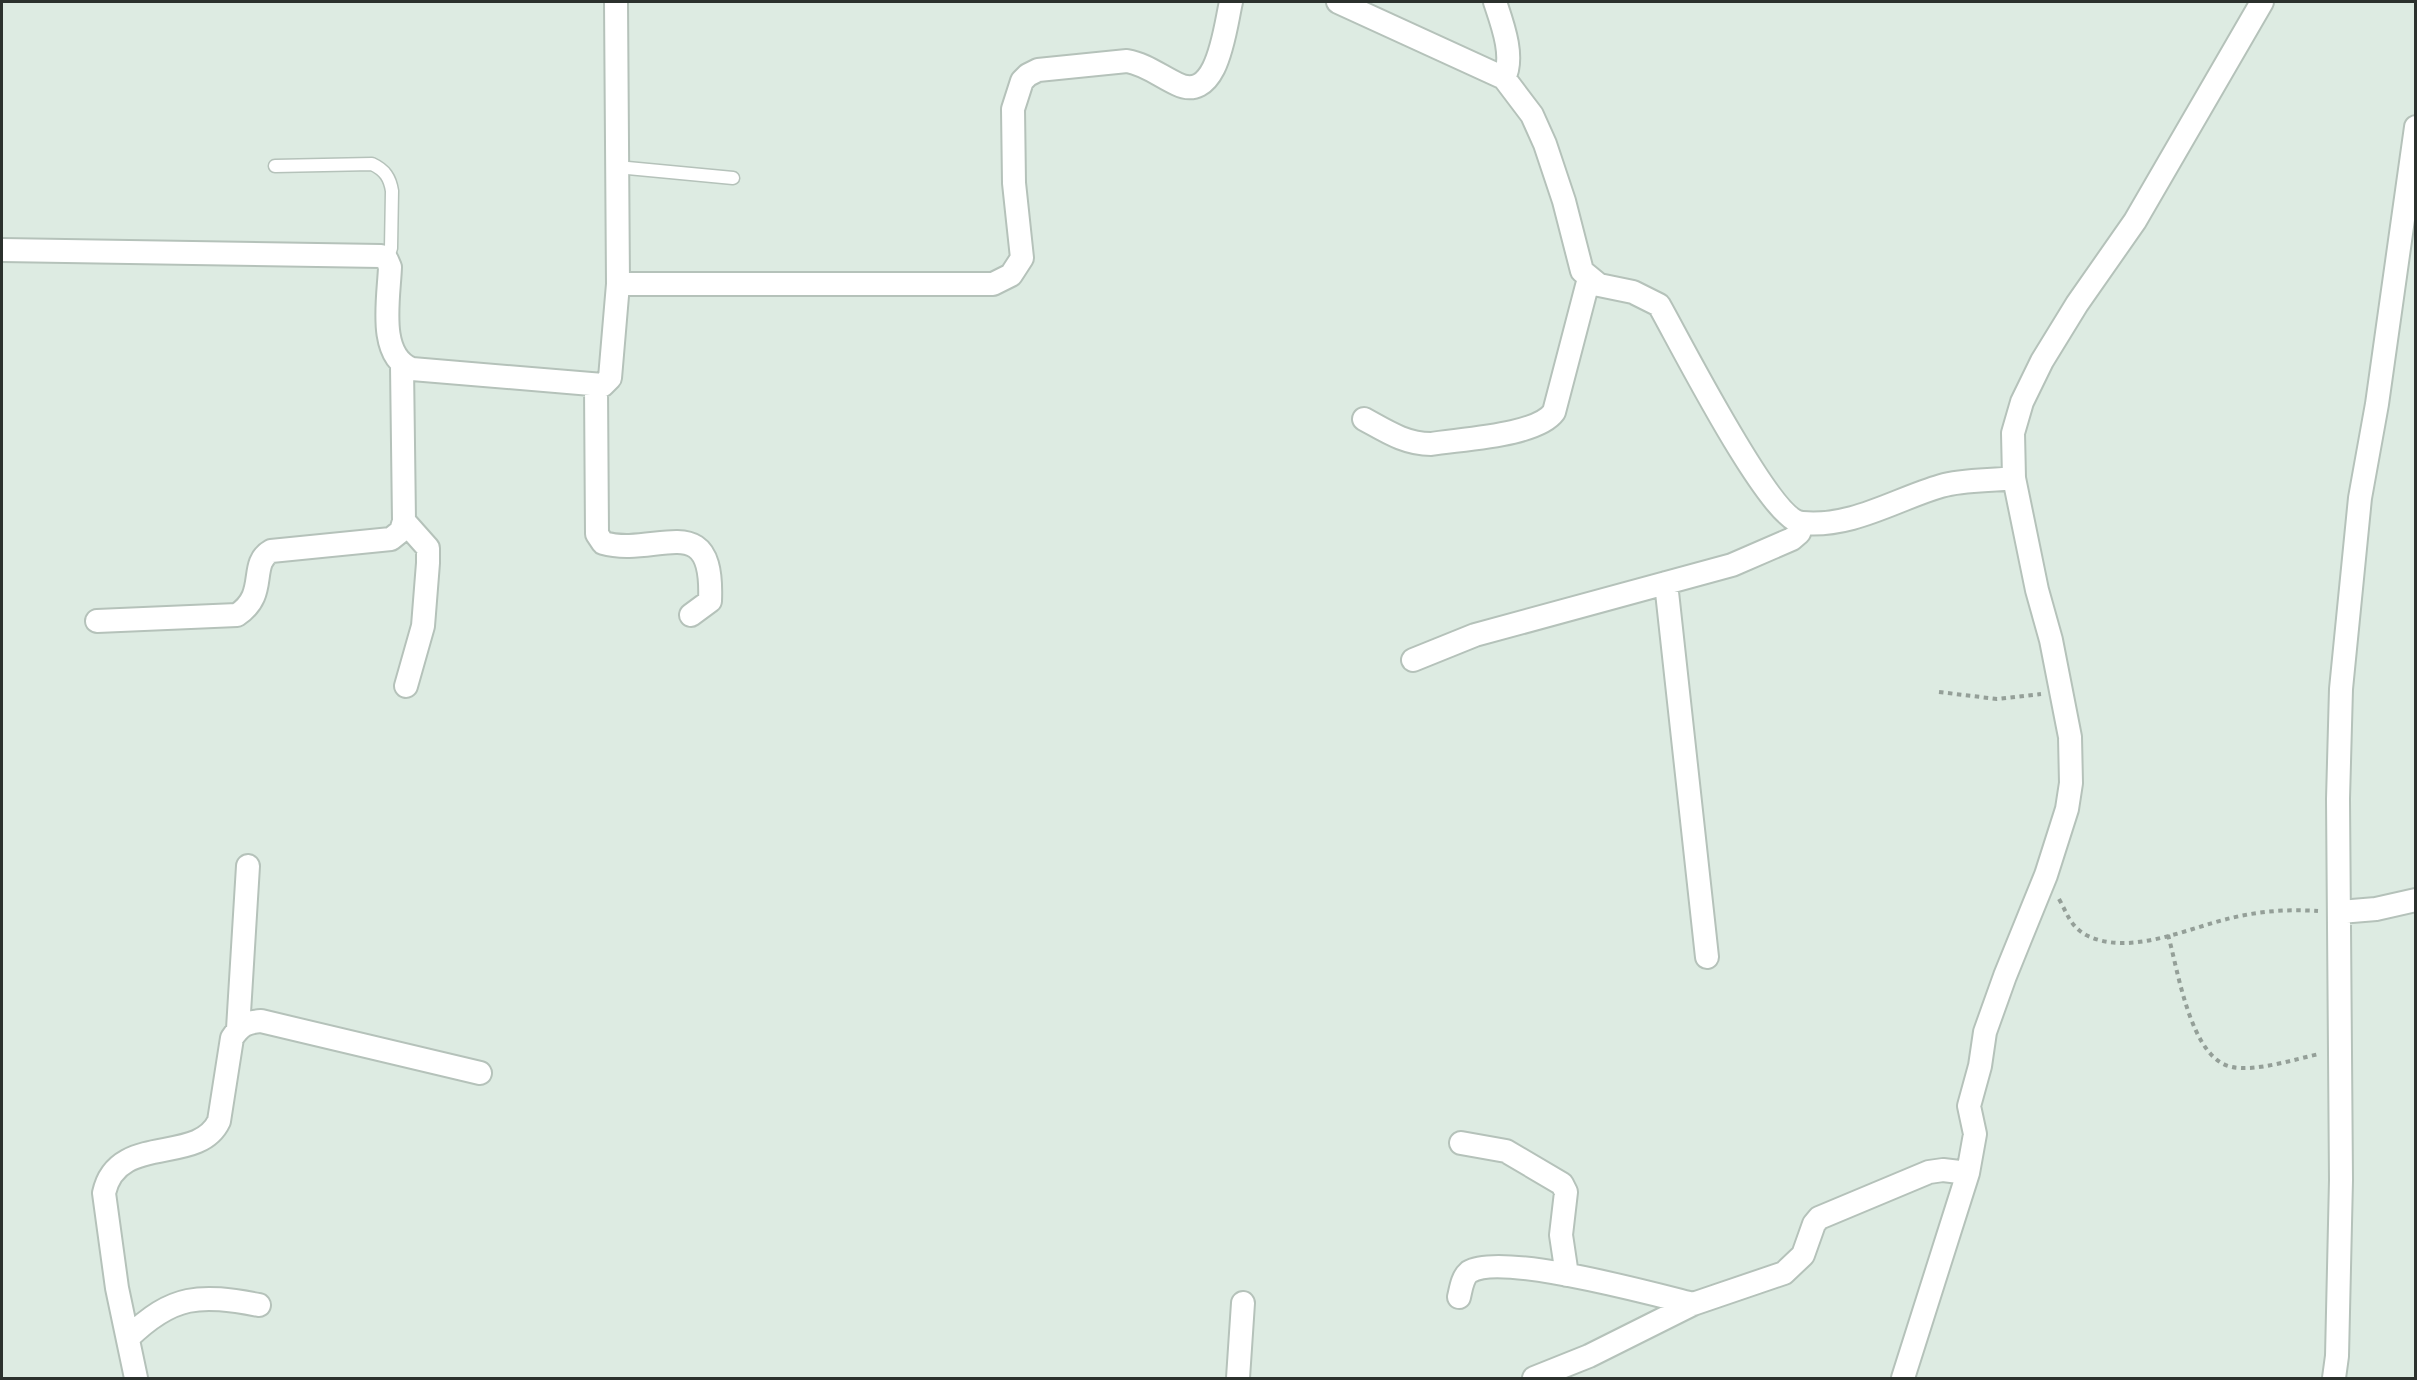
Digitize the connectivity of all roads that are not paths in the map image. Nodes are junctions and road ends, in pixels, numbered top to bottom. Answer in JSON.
{"nodes":[{"id":1,"x":616,"y":2,"type":"edge"},
{"id":2,"x":1232,"y":2,"type":"edge"},
{"id":3,"x":1338,"y":2,"type":"edge"},
{"id":4,"x":1495,"y":2,"type":"edge"},
{"id":5,"x":2262,"y":2,"type":"edge"},
{"id":6,"x":1504,"y":78,"type":"junction"},
{"id":7,"x":2415,"y":127,"type":"edge"},
{"id":8,"x":275,"y":166,"type":"dead end"},
{"id":9,"x":617,"y":167,"type":"junction"},
{"id":10,"x":733,"y":178,"type":"dead end"},
{"id":11,"x":2,"y":249,"type":"edge"},
{"id":12,"x":387,"y":260,"type":"junction"},
{"id":13,"x":1589,"y":278,"type":"junction"},
{"id":14,"x":618,"y":284,"type":"junction"},
{"id":15,"x":402,"y":366,"type":"junction"},
{"id":16,"x":596,"y":387,"type":"junction"},
{"id":17,"x":1364,"y":419,"type":"dead end"},
{"id":18,"x":2014,"y":478,"type":"junction"},
{"id":19,"x":404,"y":521,"type":"junction"},
{"id":20,"x":1803,"y":523,"type":"junction"},
{"id":21,"x":1666,"y":583,"type":"junction"},
{"id":22,"x":691,"y":615,"type":"dead end"},
{"id":23,"x":97,"y":621,"type":"dead end"},
{"id":24,"x":1413,"y":660,"type":"dead end"},
{"id":25,"x":406,"y":686,"type":"dead end"},
{"id":26,"x":248,"y":866,"type":"dead end"},
{"id":27,"x":2415,"y":900,"type":"edge"},
{"id":28,"x":2340,"y":912,"type":"junction"},
{"id":29,"x":1707,"y":957,"type":"dead end"},
{"id":30,"x":238,"y":1029,"type":"junction"},
{"id":31,"x":480,"y":1073,"type":"dead end"},
{"id":32,"x":1461,"y":1143,"type":"dead end"},
{"id":33,"x":1968,"y":1173,"type":"junction"},
{"id":34,"x":1567,"y":1275,"type":"junction"},
{"id":35,"x":1459,"y":1297,"type":"dead end"},
{"id":36,"x":1243,"y":1303,"type":"dead end"},
{"id":37,"x":1693,"y":1304,"type":"junction"},
{"id":38,"x":259,"y":1305,"type":"dead end"},
{"id":39,"x":128,"y":1338,"type":"junction"},
{"id":40,"x":136,"y":1378,"type":"edge"},
{"id":41,"x":1238,"y":1378,"type":"edge"},
{"id":42,"x":1534,"y":1378,"type":"edge"},
{"id":43,"x":1903,"y":1378,"type":"edge"},
{"id":44,"x":2334,"y":1378,"type":"edge"}],
"edges":[{"from":1,"to":9,"type":"street"},
{"from":2,"to":14,"type":"street"},
{"from":3,"to":6,"type":"street"},
{"from":4,"to":6,"type":"street"},
{"from":5,"to":18,"type":"street"},
{"from":6,"to":13,"type":"street"},
{"from":7,"to":28,"type":"street"},
{"from":8,"to":12,"type":"lane"},
{"from":9,"to":10,"type":"lane"},
{"from":9,"to":14,"type":"street"},
{"from":11,"to":12,"type":"street"},
{"from":12,"to":15,"type":"street"},
{"from":13,"to":17,"type":"street"},
{"from":13,"to":20,"type":"street"},
{"from":14,"to":16,"type":"street"},
{"from":15,"to":16,"type":"street"},
{"from":15,"to":19,"type":"street"},
{"from":16,"to":22,"type":"street"},
{"from":18,"to":20,"type":"street"},
{"from":18,"to":33,"type":"street"},
{"from":19,"to":23,"type":"street"},
{"from":19,"to":25,"type":"street"},
{"from":20,"to":21,"type":"street"},
{"from":21,"to":24,"type":"street"},
{"from":21,"to":29,"type":"street"},
{"from":26,"to":30,"type":"street"},
{"from":27,"to":28,"type":"street"},
{"from":28,"to":44,"type":"street"},
{"from":30,"to":31,"type":"street"},
{"from":30,"to":39,"type":"street"},
{"from":32,"to":34,"type":"street"},
{"from":33,"to":37,"type":"street"},
{"from":33,"to":43,"type":"street"},
{"from":34,"to":35,"type":"street"},
{"from":34,"to":37,"type":"street"},
{"from":36,"to":41,"type":"street"},
{"from":37,"to":42,"type":"street"},
{"from":38,"to":39,"type":"street"},
{"from":39,"to":40,"type":"street"}]}
